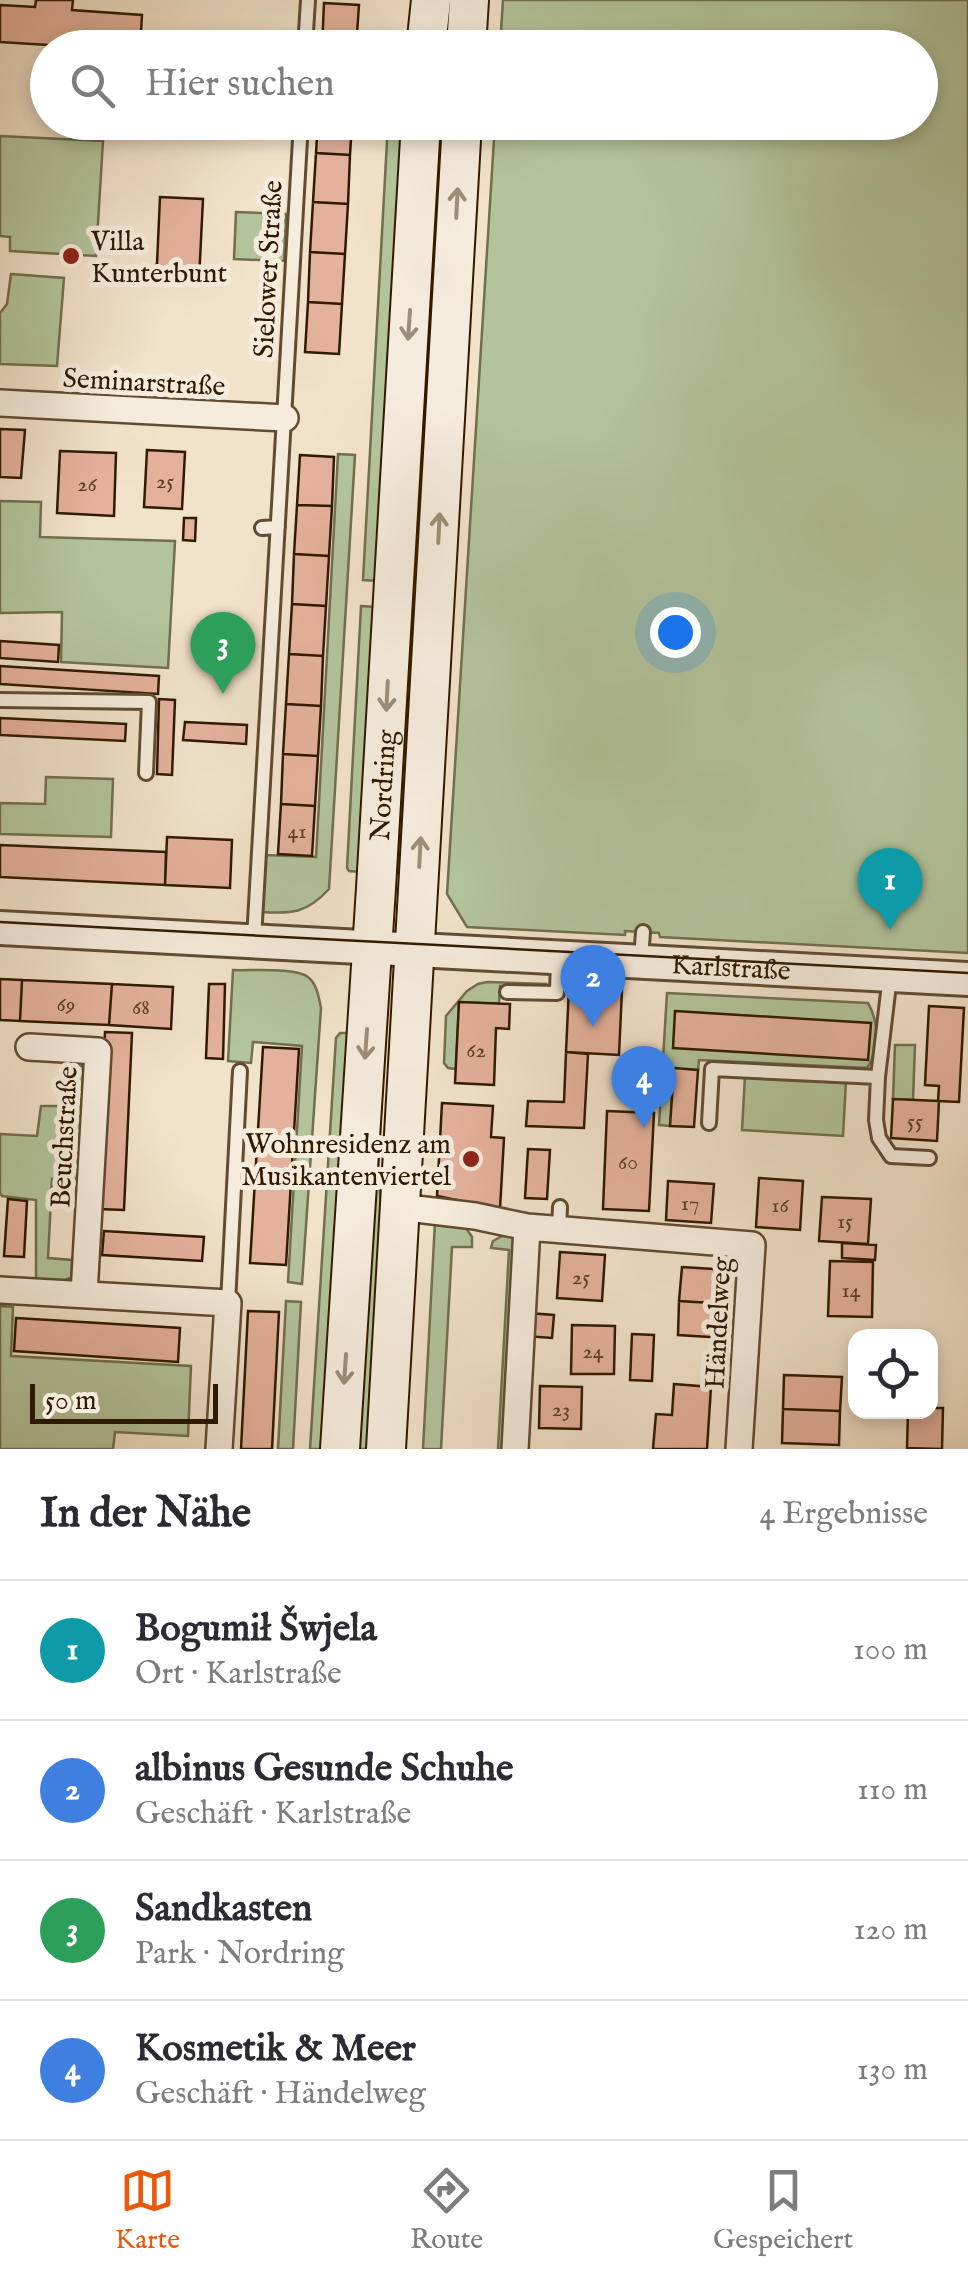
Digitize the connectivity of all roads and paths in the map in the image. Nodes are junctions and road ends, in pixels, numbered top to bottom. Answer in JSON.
{"nodes":[{"id":1,"x":308,"y":0,"type":"edge"},
{"id":2,"x":430,"y":0,"type":"edge"},
{"id":3,"x":469,"y":0,"type":"edge"},
{"id":4,"x":305,"y":30,"type":"edge"},
{"id":5,"x":428,"y":30,"type":"edge"},
{"id":6,"x":467,"y":30,"type":"edge"},
{"id":7,"x":299,"y":140,"type":"edge"},
{"id":8,"x":420,"y":140,"type":"edge"},
{"id":9,"x":461,"y":140,"type":"edge"},
{"id":10,"x":0,"y":403,"type":"edge"},
{"id":11,"x":284,"y":418,"type":"junction"},
{"id":12,"x":278,"y":527,"type":"junction"},
{"id":13,"x":262,"y":528,"type":"dead end"},
{"id":14,"x":0,"y":700,"type":"edge"},
{"id":15,"x":146,"y":773,"type":"dead end"},
{"id":16,"x":0,"y":928,"type":"edge"},
{"id":17,"x":254,"y":942,"type":"junction"},
{"id":18,"x":372,"y":947,"type":"junction"},
{"id":19,"x":415,"y":950,"type":"junction"},
{"id":20,"x":558,"y":957,"type":"junction"},
{"id":21,"x":890,"y":974,"type":"junction"},
{"id":22,"x":968,"y":978,"type":"edge"},
{"id":23,"x":507,"y":992,"type":"dead end"},
{"id":24,"x":29,"y":1047,"type":"dead end"},
{"id":25,"x":240,"y":1071,"type":"dead end"},
{"id":26,"x":878,"y":1077,"type":"junction"},
{"id":27,"x":709,"y":1122,"type":"dead end"},
{"id":28,"x":928,"y":1158,"type":"dead end"},
{"id":29,"x":399,"y":1207,"type":"junction"},
{"id":30,"x":527,"y":1228,"type":"junction"},
{"id":31,"x":0,"y":1290,"type":"edge"},
{"id":32,"x":84,"y":1294,"type":"junction"},
{"id":33,"x":228,"y":1303,"type":"junction"},
{"id":34,"x":219,"y":1449,"type":"edge"},
{"id":35,"x":340,"y":1449,"type":"edge"},
{"id":36,"x":386,"y":1449,"type":"edge"},
{"id":37,"x":515,"y":1449,"type":"edge"},
{"id":38,"x":739,"y":1449,"type":"edge"}],
"edges":[{"from":1,"to":4,"type":"lane"},
{"from":2,"to":5,"type":"main road"},
{"from":3,"to":6,"type":"main road"},
{"from":7,"to":11,"type":"lane","name":"Sielower Straße"},
{"from":8,"to":18,"type":"main road","name":"Nordring","one_way":true},
{"from":19,"to":9,"type":"main road","name":"Nordring","one_way":true},
{"from":10,"to":11,"type":"street","name":"Seminarstraße"},
{"from":11,"to":12,"type":"lane"},
{"from":12,"to":13,"type":"lane"},
{"from":12,"to":17,"type":"lane"},
{"from":14,"to":15,"type":"lane"},
{"from":16,"to":17,"type":"street","name":"Karlstraße"},
{"from":17,"to":18,"type":"street","name":"Karlstraße"},
{"from":18,"to":19,"type":"street","name":"Karlstraße"},
{"from":18,"to":35,"type":"main road","name":"Nordring","one_way":true},
{"from":19,"to":20,"type":"street","name":"Karlstraße"},
{"from":19,"to":29,"type":"main road","name":"Nordring"},
{"from":20,"to":21,"type":"street","name":"Karlstraße"},
{"from":20,"to":23,"type":"lane"},
{"from":21,"to":22,"type":"street","name":"Karlstraße"},
{"from":21,"to":26,"type":"lane"},
{"from":24,"to":32,"type":"street","name":"Beuchstraße"},
{"from":25,"to":33,"type":"lane"},
{"from":26,"to":27,"type":"lane"},
{"from":26,"to":28,"type":"lane"},
{"from":29,"to":30,"type":"street","name":"Händelweg"},
{"from":29,"to":36,"type":"main road","name":"Nordring"},
{"from":30,"to":37,"type":"street"},
{"from":30,"to":38,"type":"street","name":"Händelweg"},
{"from":31,"to":32,"type":"street"},
{"from":32,"to":33,"type":"street"},
{"from":33,"to":34,"type":"street"}]}
